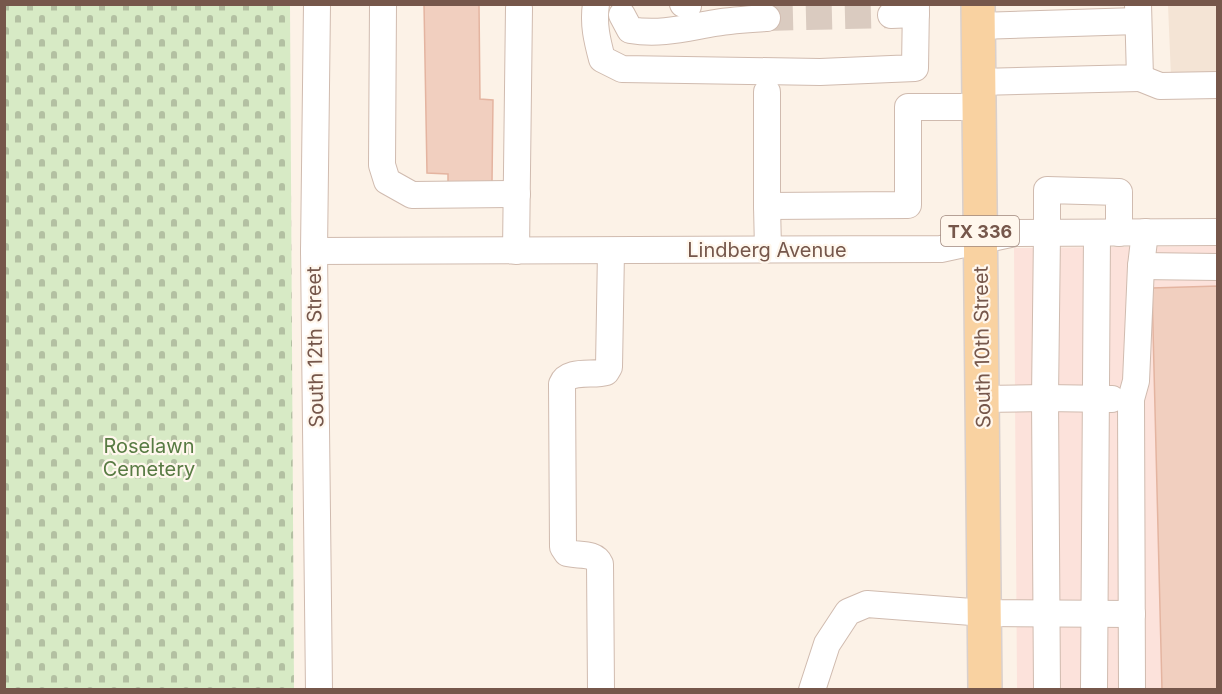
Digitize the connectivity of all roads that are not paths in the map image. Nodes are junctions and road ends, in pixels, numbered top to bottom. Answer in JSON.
{"nodes":[{"id":1,"x":317,"y":4,"type":"edge"},
{"id":2,"x":383,"y":4,"type":"edge"},
{"id":3,"x":519,"y":8,"type":"dead end"},
{"id":4,"x":916,"y":9,"type":"edge"},
{"id":5,"x":624,"y":10,"type":"edge"},
{"id":6,"x":595,"y":11,"type":"edge"},
{"id":7,"x":1138,"y":13,"type":"edge"},
{"id":8,"x":891,"y":15,"type":"tunnel mouth"},
{"id":9,"x":978,"y":15,"type":"edge"},
{"id":10,"x":767,"y":18,"type":"tunnel mouth"},
{"id":11,"x":915,"y":68,"type":"junction"},
{"id":12,"x":1140,"y":78,"type":"junction"},
{"id":13,"x":1218,"y":85,"type":"edge"},
{"id":14,"x":767,"y":92,"type":"dead end"},
{"id":15,"x":979,"y":94,"type":"junction"},
{"id":16,"x":916,"y":107,"type":"junction"},
{"id":17,"x":517,"y":194,"type":"junction"},
{"id":18,"x":767,"y":206,"type":"junction"},
{"id":19,"x":1145,"y":232,"type":"junction"},
{"id":20,"x":1218,"y":232,"type":"edge"},
{"id":21,"x":1047,"y":233,"type":"junction"},
{"id":22,"x":1108,"y":233,"type":"junction"},
{"id":23,"x":981,"y":241,"type":"junction"},
{"id":24,"x":768,"y":249,"type":"junction"},
{"id":25,"x":314,"y":251,"type":"junction"},
{"id":26,"x":516,"y":251,"type":"junction"},
{"id":27,"x":611,"y":251,"type":"junction"},
{"id":28,"x":1142,"y":266,"type":"junction"},
{"id":29,"x":1218,"y":267,"type":"edge"},
{"id":30,"x":1045,"y":398,"type":"junction"},
{"id":31,"x":982,"y":399,"type":"junction"},
{"id":32,"x":1096,"y":399,"type":"junction"},
{"id":33,"x":1131,"y":399,"type":"junction"},
{"id":34,"x":985,"y":613,"type":"junction"},
{"id":35,"x":1048,"y":613,"type":"junction"},
{"id":36,"x":1094,"y":613,"type":"junction"},
{"id":37,"x":1132,"y":614,"type":"junction"},
{"id":38,"x":319,"y":690,"type":"edge"},
{"id":39,"x":601,"y":690,"type":"edge"},
{"id":40,"x":812,"y":690,"type":"edge"},
{"id":41,"x":985,"y":690,"type":"edge"},
{"id":42,"x":1047,"y":690,"type":"edge"},
{"id":43,"x":1094,"y":690,"type":"edge"},
{"id":44,"x":1132,"y":690,"type":"edge"}],
"edges":[{"from":1,"to":25,"type":"street","name":"South 12th Street"},
{"from":2,"to":17,"type":"street"},
{"from":3,"to":17,"type":"street"},
{"from":4,"to":8,"type":"street"},
{"from":4,"to":11,"type":"street"},
{"from":5,"to":6,"type":"street"},
{"from":5,"to":10,"type":"street"},
{"from":6,"to":11,"type":"street"},
{"from":7,"to":9,"type":"street"},
{"from":7,"to":12,"type":"street"},
{"from":9,"to":15,"type":"main road","name":"South 10th Street","number":"TX 336"},
{"from":11,"to":16,"type":"street"},
{"from":12,"to":13,"type":"street"},
{"from":12,"to":15,"type":"street"},
{"from":14,"to":18,"type":"street"},
{"from":15,"to":16,"type":"street"},
{"from":15,"to":23,"type":"main road","name":"South 10th Street","number":"TX 336"},
{"from":16,"to":18,"type":"street"},
{"from":17,"to":26,"type":"street"},
{"from":18,"to":24,"type":"street"},
{"from":19,"to":20,"type":"street","name":"Lindberg Avenue"},
{"from":19,"to":22,"type":"street","name":"Lindberg Avenue"},
{"from":19,"to":28,"type":"street"},
{"from":21,"to":22,"type":"street","name":"Lindberg Avenue"},
{"from":21,"to":22,"type":"street"},
{"from":21,"to":23,"type":"street","name":"Lindberg Avenue"},
{"from":21,"to":30,"type":"street"},
{"from":22,"to":32,"type":"street"},
{"from":23,"to":24,"type":"street","name":"Lindberg Avenue"},
{"from":23,"to":31,"type":"main road","name":"South 10th Street","number":"TX 336"},
{"from":24,"to":27,"type":"street","name":"Lindberg Avenue"},
{"from":25,"to":26,"type":"street","name":"Lindberg Avenue"},
{"from":25,"to":38,"type":"street","name":"South 12th Street"},
{"from":26,"to":27,"type":"street","name":"Lindberg Avenue"},
{"from":27,"to":39,"type":"street"},
{"from":28,"to":29,"type":"street"},
{"from":28,"to":33,"type":"street"},
{"from":30,"to":31,"type":"street"},
{"from":30,"to":32,"type":"street"},
{"from":30,"to":35,"type":"street"},
{"from":31,"to":34,"type":"main road","name":"South 10th Street","number":"TX 336"},
{"from":32,"to":33,"type":"street"},
{"from":32,"to":36,"type":"street"},
{"from":33,"to":37,"type":"street"},
{"from":34,"to":35,"type":"street"},
{"from":34,"to":40,"type":"street"},
{"from":34,"to":41,"type":"main road","name":"South 10th Street","number":"TX 336"},
{"from":35,"to":36,"type":"street"},
{"from":35,"to":42,"type":"street"},
{"from":36,"to":37,"type":"street"},
{"from":36,"to":43,"type":"street"},
{"from":37,"to":44,"type":"street"}]}
